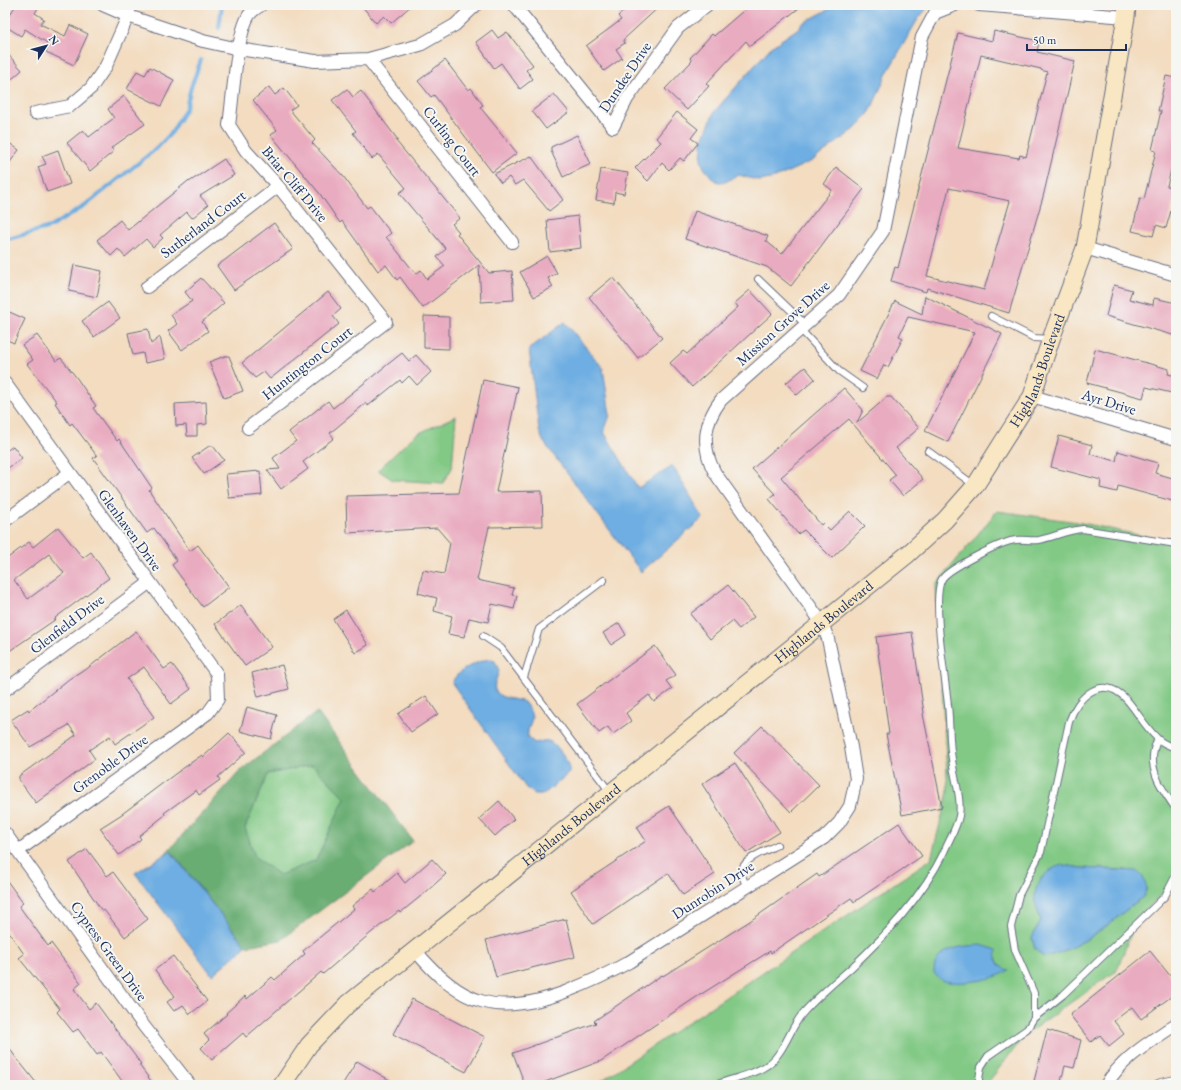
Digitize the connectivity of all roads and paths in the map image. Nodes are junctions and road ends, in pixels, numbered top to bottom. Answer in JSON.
{"nodes":[{"id":1,"x":104,"y":5,"type":"edge"},
{"id":2,"x":261,"y":5,"type":"edge"},
{"id":3,"x":476,"y":5,"type":"edge"},
{"id":4,"x":514,"y":5,"type":"edge"},
{"id":5,"x":707,"y":5,"type":"edge"},
{"id":6,"x":955,"y":5,"type":"edge"},
{"id":7,"x":979,"y":5,"type":"edge"},
{"id":8,"x":129,"y":11,"type":"edge"},
{"id":9,"x":1127,"y":11,"type":"edge"},
{"id":10,"x":239,"y":49,"type":"junction"},
{"id":11,"x":368,"y":59,"type":"junction"},
{"id":12,"x":35,"y":113,"type":"dead end"},
{"id":13,"x":278,"y":186,"type":"junction"},
{"id":14,"x":512,"y":242,"type":"dead end"},
{"id":15,"x":1086,"y":248,"type":"junction"},
{"id":16,"x":1176,"y":275,"type":"edge"},
{"id":17,"x":758,"y":279,"type":"dead end"},
{"id":18,"x":147,"y":286,"type":"dead end"},
{"id":19,"x":991,"y":316,"type":"dead end"},
{"id":20,"x":386,"y":322,"type":"joint"},
{"id":21,"x":803,"y":327,"type":"junction"},
{"id":22,"x":1051,"y":340,"type":"junction"},
{"id":23,"x":5,"y":383,"type":"edge"},
{"id":24,"x":863,"y":388,"type":"dead end"},
{"id":25,"x":1032,"y":396,"type":"junction"},
{"id":26,"x":248,"y":428,"type":"dead end"},
{"id":27,"x":1176,"y":439,"type":"edge"},
{"id":28,"x":928,"y":452,"type":"dead end"},
{"id":29,"x":69,"y":473,"type":"junction"},
{"id":30,"x":975,"y":486,"type":"junction"},
{"id":31,"x":5,"y":521,"type":"edge"},
{"id":32,"x":1176,"y":544,"type":"edge"},
{"id":33,"x":604,"y":580,"type":"dead end"},
{"id":34,"x":149,"y":583,"type":"junction"},
{"id":35,"x":822,"y":623,"type":"junction"},
{"id":36,"x":483,"y":636,"type":"dead end"},
{"id":37,"x":524,"y":677,"type":"junction"},
{"id":38,"x":5,"y":690,"type":"edge"},
{"id":39,"x":218,"y":699,"type":"joint"},
{"id":40,"x":1158,"y":739,"type":"junction"},
{"id":41,"x":1176,"y":748,"type":"edge"},
{"id":42,"x":611,"y":793,"type":"junction"},
{"id":43,"x":1176,"y":809,"type":"edge"},
{"id":44,"x":5,"y":833,"type":"edge"},
{"id":45,"x":776,"y":845,"type":"dead end"},
{"id":46,"x":18,"y":851,"type":"junction"},
{"id":47,"x":1176,"y":875,"type":"edge"},
{"id":48,"x":747,"y":887,"type":"junction"},
{"id":49,"x":415,"y":950,"type":"junction"},
{"id":50,"x":1034,"y":1018,"type":"junction"},
{"id":51,"x":1176,"y":1024,"type":"edge"},
{"id":52,"x":1176,"y":1082,"type":"edge"},
{"id":53,"x":190,"y":1085,"type":"edge"},
{"id":54,"x":282,"y":1085,"type":"edge"},
{"id":55,"x":716,"y":1085,"type":"edge"},
{"id":56,"x":978,"y":1085,"type":"edge"},
{"id":57,"x":1106,"y":1085,"type":"edge"},
{"id":58,"x":1161,"y":1085,"type":"edge"}],
"edges":[{"from":1,"to":8,"type":"street"},
{"from":2,"to":10,"type":"street","name":"Briar Cliff Drive"},
{"from":3,"to":11,"type":"street"},
{"from":4,"to":5,"type":"street","name":"Dundee Drive"},
{"from":6,"to":21,"type":"street","name":"Mission Grove Drive"},
{"from":7,"to":9,"type":"street"},
{"from":8,"to":10,"type":"street"},
{"from":8,"to":12,"type":"street"},
{"from":9,"to":15,"type":"street","name":"Highlands Boulevard"},
{"from":10,"to":11,"type":"street"},
{"from":10,"to":13,"type":"street","name":"Briar Cliff Drive"},
{"from":11,"to":14,"type":"street","name":"Curling Court"},
{"from":13,"to":18,"type":"street","name":"Sutherland Court"},
{"from":13,"to":20,"type":"street","name":"Briar Cliff Drive"},
{"from":15,"to":16,"type":"street"},
{"from":15,"to":22,"type":"street","name":"Highlands Boulevard"},
{"from":17,"to":21,"type":"lane"},
{"from":19,"to":22,"type":"lane"},
{"from":20,"to":26,"type":"street","name":"Huntington Court"},
{"from":21,"to":24,"type":"lane"},
{"from":21,"to":35,"type":"street","name":"Mission Grove Drive"},
{"from":22,"to":25,"type":"street","name":"Highlands Boulevard"},
{"from":23,"to":29,"type":"street","name":"Glenhaven Drive"},
{"from":25,"to":27,"type":"street","name":"Ayr Drive"},
{"from":25,"to":30,"type":"street","name":"Highlands Boulevard"},
{"from":28,"to":30,"type":"lane"},
{"from":29,"to":31,"type":"street"},
{"from":29,"to":34,"type":"street","name":"Glenhaven Drive"},
{"from":30,"to":35,"type":"street","name":"Highlands Boulevard"},
{"from":32,"to":55,"type":"lane"},
{"from":33,"to":37,"type":"lane"},
{"from":34,"to":38,"type":"street","name":"Glenfield Drive"},
{"from":34,"to":39,"type":"street","name":"Glenhaven Drive"},
{"from":35,"to":42,"type":"street","name":"Highlands Boulevard"},
{"from":35,"to":48,"type":"street","name":"Dunrobin Drive"},
{"from":36,"to":37,"type":"lane"},
{"from":37,"to":42,"type":"lane"},
{"from":39,"to":46,"type":"street","name":"Grenoble Drive"},
{"from":40,"to":41,"type":"lane"},
{"from":40,"to":43,"type":"lane"},
{"from":40,"to":50,"type":"lane"},
{"from":42,"to":49,"type":"street","name":"Highlands Boulevard"},
{"from":44,"to":46,"type":"street","name":"Cypress Green Drive"},
{"from":45,"to":48,"type":"lane"},
{"from":46,"to":53,"type":"street","name":"Cypress Green Drive"},
{"from":47,"to":50,"type":"lane"},
{"from":48,"to":49,"type":"street","name":"Dunrobin Drive"},
{"from":49,"to":54,"type":"street","name":"Highlands Boulevard"},
{"from":50,"to":56,"type":"lane"},
{"from":51,"to":57,"type":"street"},
{"from":52,"to":58,"type":"street"}]}
